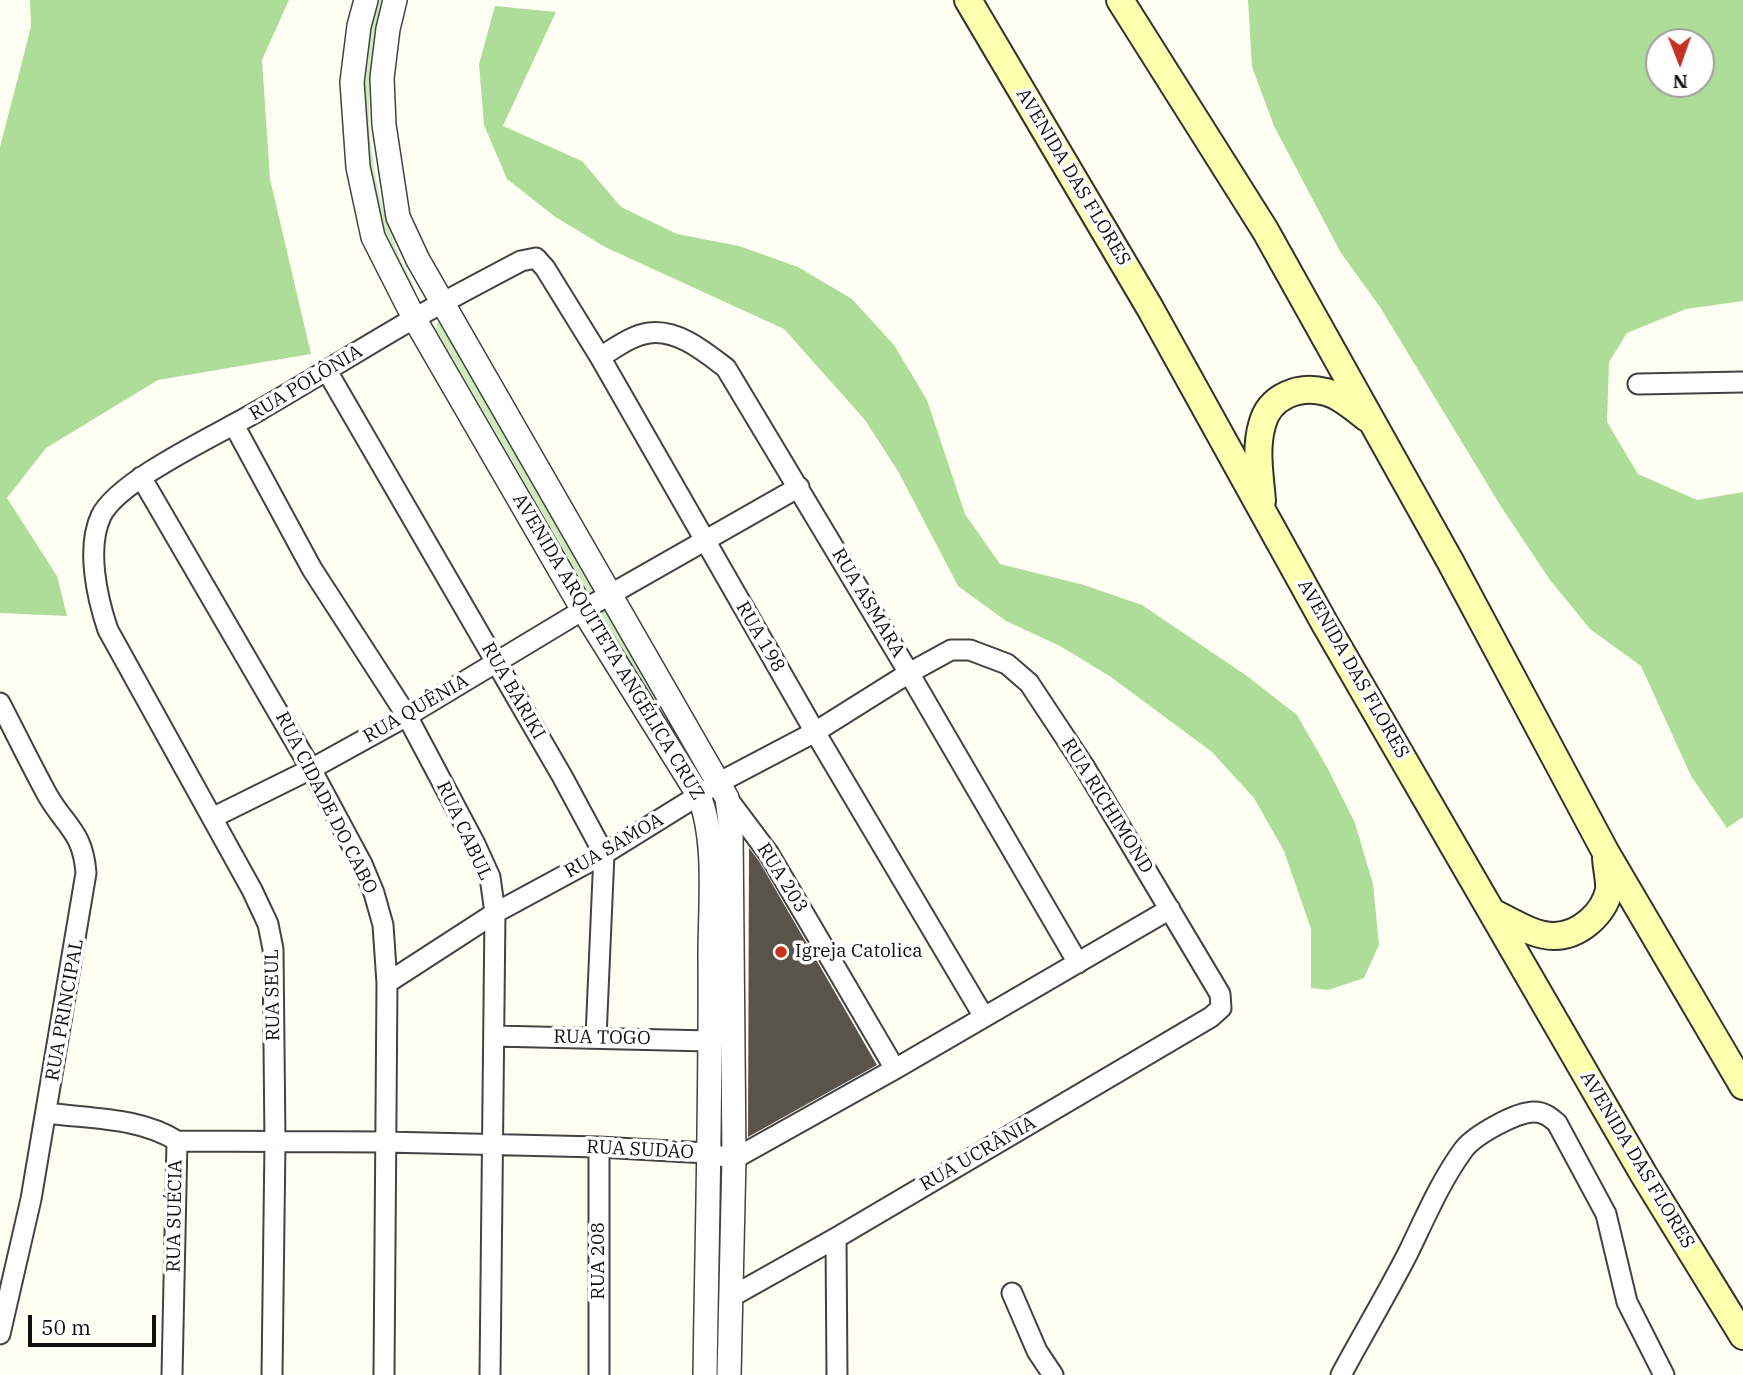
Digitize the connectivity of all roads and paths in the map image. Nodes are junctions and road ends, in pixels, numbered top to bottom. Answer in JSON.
{"nodes":[{"id":1,"x":366,"y":0,"type":"edge"},
{"id":2,"x":395,"y":0,"type":"edge"},
{"id":3,"x":968,"y":0,"type":"edge"},
{"id":4,"x":1120,"y":0,"type":"edge"},
{"id":5,"x":536,"y":258,"type":"joint"},
{"id":6,"x":443,"y":303,"type":"junction"},
{"id":7,"x":414,"y":318,"type":"junction"},
{"id":8,"x":600,"y":357,"type":"junction"},
{"id":9,"x":327,"y":371,"type":"junction"},
{"id":10,"x":1743,"y":382,"type":"edge"},
{"id":11,"x":1638,"y":384,"type":"dead end"},
{"id":12,"x":1371,"y":421,"type":"junction"},
{"id":13,"x":234,"y":425,"type":"junction"},
{"id":14,"x":141,"y":477,"type":"junction"},
{"id":15,"x":799,"y":488,"type":"junction"},
{"id":16,"x":1262,"y":510,"type":"junction"},
{"id":17,"x":95,"y":533,"type":"joint"},
{"id":18,"x":704,"y":540,"type":"junction"},
{"id":19,"x":612,"y":595,"type":"junction"},
{"id":20,"x":583,"y":610,"type":"junction"},
{"id":21,"x":951,"y":650,"type":"joint"},
{"id":22,"x":496,"y":662,"type":"junction"},
{"id":23,"x":909,"y":673,"type":"junction"},
{"id":24,"x":0,"y":703,"type":"edge"},
{"id":25,"x":407,"y":716,"type":"junction"},
{"id":26,"x":815,"y":732,"type":"junction"},
{"id":27,"x":311,"y":769,"type":"junction"},
{"id":28,"x":724,"y":790,"type":"junction"},
{"id":29,"x":699,"y":796,"type":"junction"},
{"id":30,"x":212,"y":818,"type":"junction"},
{"id":31,"x":1605,"y":851,"type":"junction"},
{"id":32,"x":604,"y":854,"type":"junction"},
{"id":33,"x":1170,"y":909,"type":"junction"},
{"id":34,"x":1492,"y":912,"type":"junction"},
{"id":35,"x":495,"y":913,"type":"junction"},
{"id":36,"x":1079,"y":963,"type":"junction"},
{"id":37,"x":387,"y":983,"type":"junction"},
{"id":38,"x":1222,"y":1008,"type":"joint"},
{"id":39,"x":984,"y":1017,"type":"junction"},
{"id":40,"x":494,"y":1036,"type":"junction"},
{"id":41,"x":596,"y":1037,"type":"junction"},
{"id":42,"x":710,"y":1041,"type":"junction"},
{"id":43,"x":895,"y":1069,"type":"junction"},
{"id":44,"x":1743,"y":1086,"type":"edge"},
{"id":45,"x":47,"y":1113,"type":"junction"},
{"id":46,"x":177,"y":1141,"type":"junction"},
{"id":47,"x":275,"y":1142,"type":"junction"},
{"id":48,"x":385,"y":1142,"type":"junction"},
{"id":49,"x":492,"y":1145,"type":"junction"},
{"id":50,"x":599,"y":1147,"type":"junction"},
{"id":51,"x":707,"y":1153,"type":"junction"},
{"id":52,"x":734,"y":1159,"type":"junction"},
{"id":53,"x":836,"y":1238,"type":"junction"},
{"id":54,"x":1012,"y":1293,"type":"dead end"},
{"id":55,"x":731,"y":1297,"type":"junction"},
{"id":56,"x":0,"y":1335,"type":"edge"},
{"id":57,"x":1743,"y":1336,"type":"edge"},
{"id":58,"x":172,"y":1375,"type":"edge"},
{"id":59,"x":272,"y":1375,"type":"edge"},
{"id":60,"x":384,"y":1375,"type":"edge"},
{"id":61,"x":490,"y":1375,"type":"edge"},
{"id":62,"x":599,"y":1375,"type":"edge"},
{"id":63,"x":705,"y":1375,"type":"edge"},
{"id":64,"x":730,"y":1375,"type":"edge"},
{"id":65,"x":837,"y":1375,"type":"edge"},
{"id":66,"x":1053,"y":1375,"type":"edge"},
{"id":67,"x":1341,"y":1375,"type":"edge"},
{"id":68,"x":1664,"y":1375,"type":"edge"}],
"edges":[{"from":1,"to":7,"type":"street","name":"AVENIDA ARQUITETA ANGÉLICA CRUZ"},
{"from":2,"to":6,"type":"street","name":"AVENIDA ARQUITETA ANGÉLICA CRUZ"},
{"from":3,"to":16,"type":"main road","name":"AVENIDA DAS FLORES"},
{"from":4,"to":12,"type":"main road"},
{"from":5,"to":6,"type":"street","name":"RUA POLÔNIA"},
{"from":5,"to":8,"type":"street","name":"RUA 198"},
{"from":6,"to":7,"type":"street","name":"RUA POLÔNIA"},
{"from":6,"to":19,"type":"street","name":"AVENIDA ARQUITETA ANGÉLICA CRUZ"},
{"from":7,"to":9,"type":"street","name":"RUA POLÔNIA"},
{"from":7,"to":20,"type":"street","name":"AVENIDA ARQUITETA ANGÉLICA CRUZ"},
{"from":8,"to":15,"type":"street","name":"RUA ASMARA"},
{"from":8,"to":18,"type":"street","name":"RUA 198"},
{"from":9,"to":13,"type":"street","name":"RUA POLÔNIA"},
{"from":9,"to":22,"type":"street","name":"RUA BARIKI"},
{"from":10,"to":11,"type":"street"},
{"from":12,"to":16,"type":"main road"},
{"from":12,"to":31,"type":"main road"},
{"from":13,"to":14,"type":"street","name":"RUA POLÔNIA"},
{"from":13,"to":25,"type":"street","name":"RUA CABUL"},
{"from":14,"to":17,"type":"street","name":"RUA POLÔNIA"},
{"from":14,"to":27,"type":"street","name":"RUA CIDADE DO CABO"},
{"from":15,"to":18,"type":"street","name":"RUA QUÊNIA"},
{"from":15,"to":23,"type":"street","name":"RUA ASMARA"},
{"from":16,"to":34,"type":"main road","name":"AVENIDA DAS FLORES"},
{"from":17,"to":30,"type":"street","name":"RUA SEUL"},
{"from":18,"to":19,"type":"street","name":"RUA QUÊNIA"},
{"from":18,"to":26,"type":"street","name":"RUA 198"},
{"from":19,"to":20,"type":"street","name":"RUA QUÊNIA"},
{"from":19,"to":28,"type":"street","name":"AVENIDA ARQUITETA ANGÉLICA CRUZ"},
{"from":20,"to":22,"type":"street","name":"RUA QUÊNIA"},
{"from":20,"to":29,"type":"street","name":"AVENIDA ARQUITETA ANGÉLICA CRUZ"},
{"from":21,"to":23,"type":"street","name":"RUA SAMOA"},
{"from":21,"to":33,"type":"street","name":"RUA RICHIMOND"},
{"from":22,"to":25,"type":"street","name":"RUA QUÊNIA"},
{"from":22,"to":32,"type":"street","name":"RUA BARIKI"},
{"from":23,"to":26,"type":"street","name":"RUA SAMOA"},
{"from":23,"to":36,"type":"street","name":"RUA ASMARA"},
{"from":24,"to":45,"type":"street","name":"RUA PRINCIPAL"},
{"from":25,"to":27,"type":"street","name":"RUA QUÊNIA"},
{"from":25,"to":35,"type":"street","name":"RUA CABUL"},
{"from":26,"to":28,"type":"street","name":"RUA SAMOA"},
{"from":26,"to":39,"type":"street","name":"RUA 198"},
{"from":27,"to":30,"type":"street","name":"RUA QUÊNIA"},
{"from":27,"to":37,"type":"street","name":"RUA CIDADE DO CABO"},
{"from":28,"to":29,"type":"street","name":"RUA SAMOA"},
{"from":28,"to":43,"type":"street","name":"RUA 203"},
{"from":28,"to":52,"type":"street","name":"AVENIDA ARQUITETA ANGÉLICA CRUZ"},
{"from":29,"to":32,"type":"street","name":"RUA SAMOA"},
{"from":29,"to":42,"type":"street","name":"AVENIDA ARQUITETA ANGÉLICA CRUZ"},
{"from":30,"to":47,"type":"street","name":"RUA SEUL"},
{"from":31,"to":34,"type":"main road"},
{"from":31,"to":44,"type":"main road"},
{"from":32,"to":35,"type":"street","name":"RUA SAMOA"},
{"from":32,"to":41,"type":"street"},
{"from":33,"to":36,"type":"street"},
{"from":33,"to":38,"type":"street","name":"RUA RICHIMOND"},
{"from":34,"to":57,"type":"main road","name":"AVENIDA DAS FLORES"},
{"from":35,"to":37,"type":"street","name":"RUA SAMOA"},
{"from":35,"to":40,"type":"street","name":"RUA CABUL"},
{"from":36,"to":39,"type":"street"},
{"from":37,"to":48,"type":"street","name":"RUA CIDADE DO CABO"},
{"from":38,"to":53,"type":"street","name":"RUA UCRÂNIA"},
{"from":39,"to":43,"type":"street"},
{"from":40,"to":41,"type":"street","name":"RUA TOGO"},
{"from":40,"to":49,"type":"street","name":"RUA CABUL"},
{"from":41,"to":42,"type":"street","name":"RUA TOGO"},
{"from":42,"to":51,"type":"street","name":"AVENIDA ARQUITETA ANGÉLICA CRUZ"},
{"from":43,"to":52,"type":"street"},
{"from":45,"to":46,"type":"street","name":"RUA SUDÃO"},
{"from":45,"to":56,"type":"street","name":"RUA PRINCIPAL"},
{"from":46,"to":47,"type":"street","name":"RUA SUDÃO"},
{"from":46,"to":58,"type":"street","name":"RUA SUÉCIA"},
{"from":47,"to":48,"type":"street","name":"RUA SUDÃO"},
{"from":47,"to":59,"type":"street","name":"RUA SEUL"},
{"from":48,"to":49,"type":"street","name":"RUA SUDÃO"},
{"from":48,"to":60,"type":"street","name":"RUA CIDADE DO CABO"},
{"from":49,"to":50,"type":"street","name":"RUA SUDÃO"},
{"from":49,"to":61,"type":"street","name":"RUA CABUL"},
{"from":50,"to":51,"type":"street","name":"RUA SUDÃO"},
{"from":50,"to":62,"type":"street","name":"RUA 208"},
{"from":51,"to":52,"type":"street","name":"RUA SUDÃO"},
{"from":51,"to":63,"type":"street","name":"AVENIDA ARQUITETA ANGÉLICA CRUZ"},
{"from":52,"to":55,"type":"street","name":"AVENIDA ARQUITETA ANGÉLICA CRUZ"},
{"from":53,"to":55,"type":"street","name":"RUA UCRÂNIA"},
{"from":53,"to":65,"type":"street"},
{"from":54,"to":66,"type":"street"},
{"from":55,"to":64,"type":"street","name":"AVENIDA ARQUITETA ANGÉLICA CRUZ"},
{"from":67,"to":68,"type":"street"}]}
